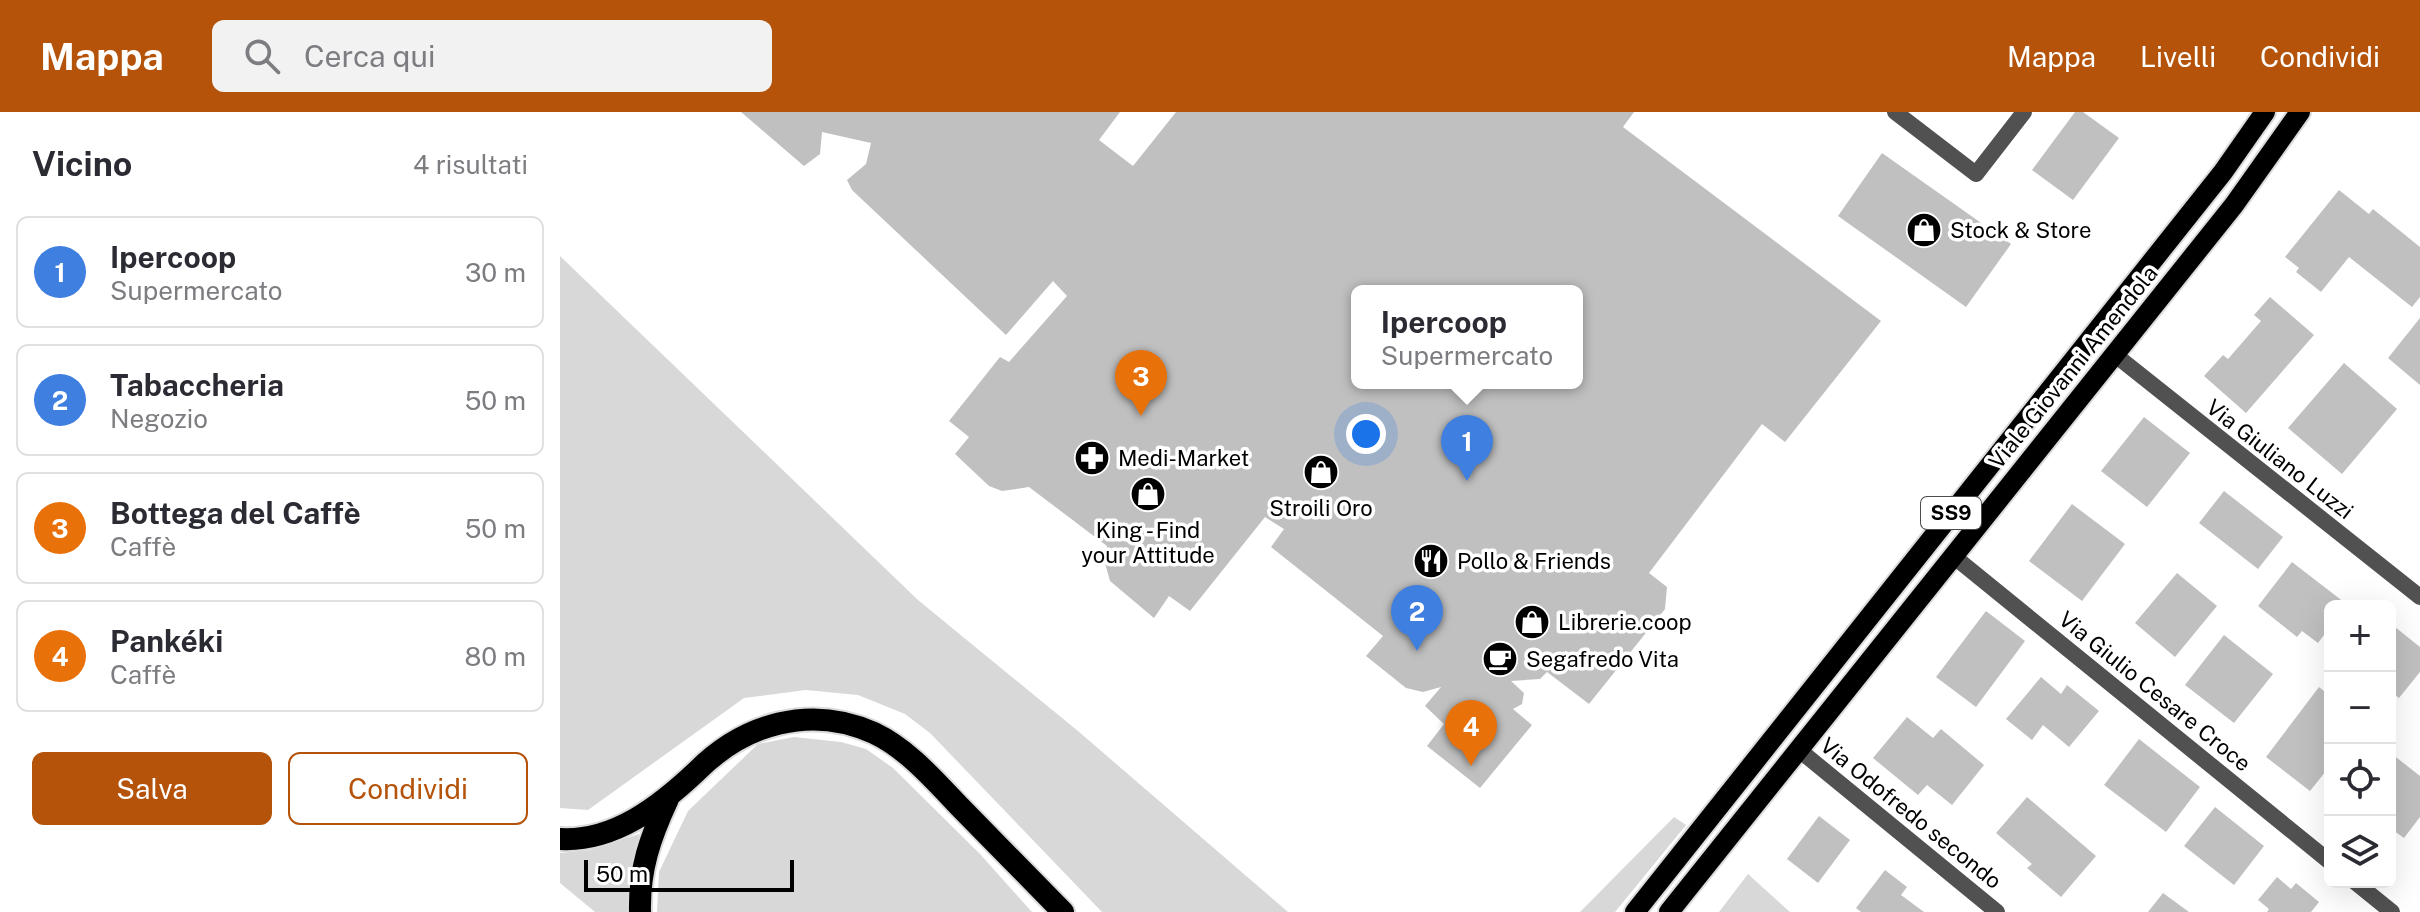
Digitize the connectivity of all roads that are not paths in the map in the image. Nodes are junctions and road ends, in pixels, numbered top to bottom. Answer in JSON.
{"nodes":[{"id":1,"x":1895,"y":112,"type":"edge"},
{"id":2,"x":2024,"y":112,"type":"edge"},
{"id":3,"x":2265,"y":112,"type":"edge"},
{"id":4,"x":2300,"y":112,"type":"edge"},
{"id":5,"x":2114,"y":354,"type":"junction"},
{"id":6,"x":1952,"y":555,"type":"junction"},
{"id":7,"x":2420,"y":597,"type":"edge"},
{"id":8,"x":1798,"y":749,"type":"junction"},
{"id":9,"x":668,"y":799,"type":"junction"},
{"id":10,"x":560,"y":839,"type":"edge"},
{"id":11,"x":2324,"y":857,"type":"edge"},
{"id":12,"x":2362,"y":888,"type":"edge"},
{"id":13,"x":640,"y":912,"type":"edge"},
{"id":14,"x":1063,"y":912,"type":"edge"},
{"id":15,"x":1635,"y":912,"type":"edge"},
{"id":16,"x":1669,"y":912,"type":"edge"},
{"id":17,"x":1997,"y":912,"type":"edge"},
{"id":18,"x":2392,"y":912,"type":"edge"}],
"edges":[{"from":1,"to":2,"type":"street"},
{"from":3,"to":15,"type":"main road","name":"Viale Giovanni Amendola","number":"SS9"},
{"from":4,"to":5,"type":"main road","name":"Viale Giovanni Amendola","number":"SS9"},
{"from":5,"to":6,"type":"main road","name":"Viale Giovanni Amendola","number":"SS9"},
{"from":5,"to":7,"type":"street","name":"Via Giuliano Luzzi"},
{"from":6,"to":8,"type":"main road","name":"Viale Giovanni Amendola","number":"SS9"},
{"from":6,"to":11,"type":"street","name":"Via Giulio Cesare Croce"},
{"from":8,"to":16,"type":"main road","name":"Viale Giovanni Amendola","number":"SS9"},
{"from":8,"to":17,"type":"street","name":"Via Odofredo secondo"},
{"from":9,"to":10,"type":"highway"},
{"from":9,"to":13,"type":"highway"},
{"from":9,"to":14,"type":"highway"},
{"from":12,"to":18,"type":"street"}]}
